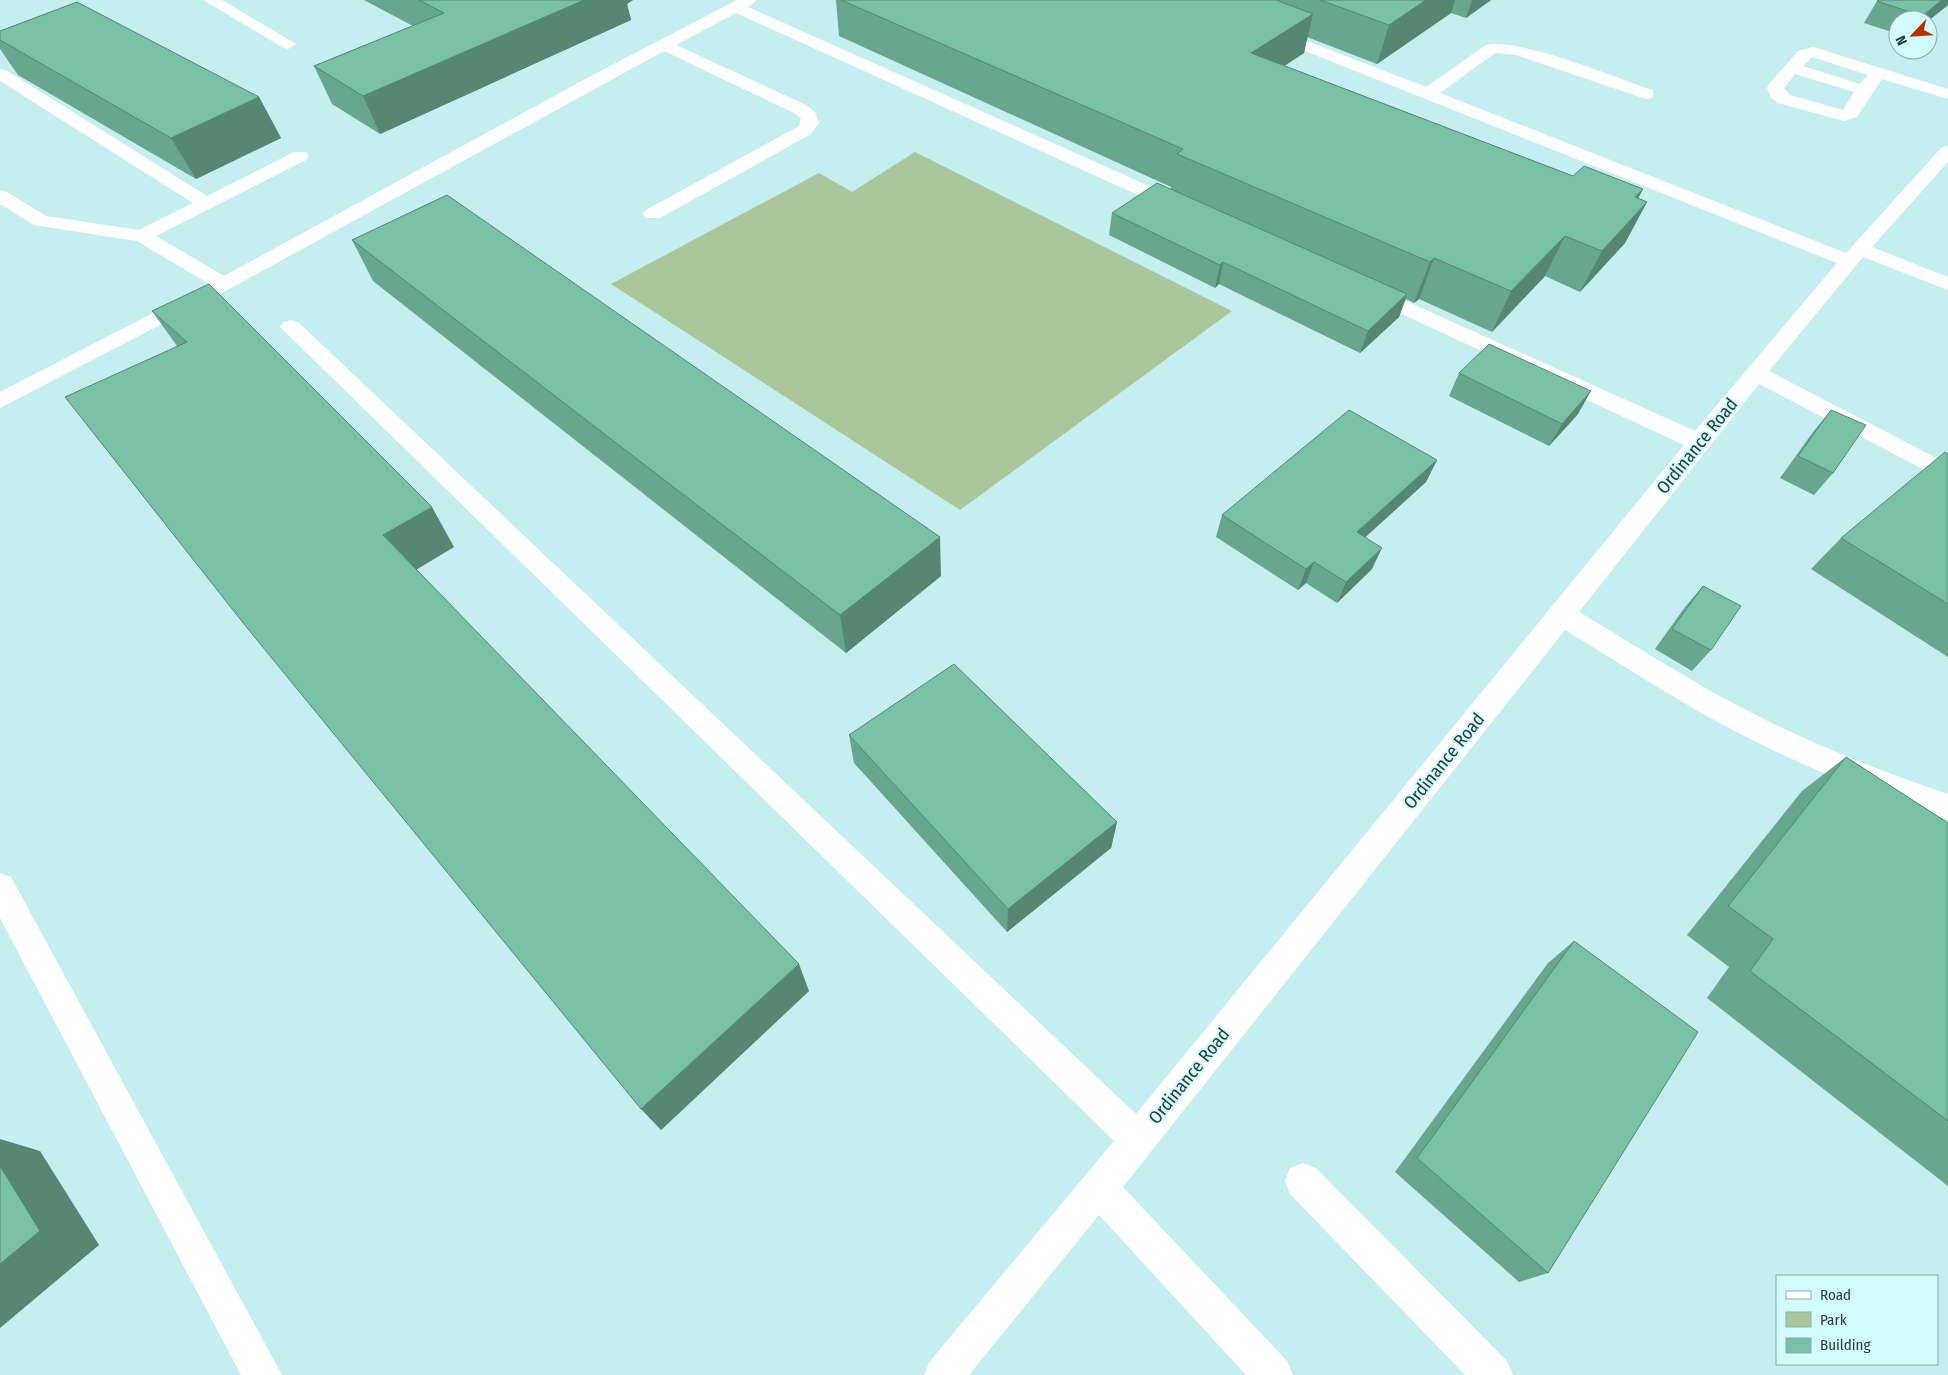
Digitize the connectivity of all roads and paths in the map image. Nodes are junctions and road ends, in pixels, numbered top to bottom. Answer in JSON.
{"nodes":[{"id":1,"x":211,"y":0,"type":"edge"},
{"id":2,"x":742,"y":4,"type":"edge"},
{"id":3,"x":1251,"y":25,"type":"edge"},
{"id":4,"x":288,"y":44,"type":"dead end"},
{"id":5,"x":664,"y":45,"type":"junction"},
{"id":6,"x":1792,"y":68,"type":"junction"},
{"id":7,"x":1879,"y":72,"type":"junction"},
{"id":8,"x":0,"y":74,"type":"edge"},
{"id":9,"x":1864,"y":90,"type":"junction"},
{"id":10,"x":1428,"y":94,"type":"junction"},
{"id":11,"x":1646,"y":94,"type":"dead end"},
{"id":12,"x":1948,"y":94,"type":"edge"},
{"id":13,"x":1948,"y":151,"type":"edge"},
{"id":14,"x":300,"y":156,"type":"dead end"},
{"id":15,"x":0,"y":196,"type":"edge"},
{"id":16,"x":206,"y":203,"type":"junction"},
{"id":17,"x":1193,"y":213,"type":"edge"},
{"id":18,"x":654,"y":214,"type":"dead end"},
{"id":19,"x":142,"y":236,"type":"junction"},
{"id":20,"x":1855,"y":255,"type":"junction"},
{"id":21,"x":1348,"y":282,"type":"edge"},
{"id":22,"x":224,"y":284,"type":"junction"},
{"id":23,"x":1948,"y":284,"type":"edge"},
{"id":24,"x":291,"y":327,"type":"dead end"},
{"id":25,"x":1757,"y":374,"type":"junction"},
{"id":26,"x":0,"y":401,"type":"edge"},
{"id":27,"x":1698,"y":442,"type":"junction"},
{"id":28,"x":1948,"y":474,"type":"edge"},
{"id":29,"x":1562,"y":615,"type":"junction"},
{"id":30,"x":1948,"y":807,"type":"edge"},
{"id":31,"x":0,"y":887,"type":"edge"},
{"id":32,"x":1138,"y":1140,"type":"junction"},
{"id":33,"x":1303,"y":1181,"type":"dead end"},
{"id":34,"x":1099,"y":1188,"type":"junction"},
{"id":35,"x":262,"y":1375,"type":"edge"},
{"id":36,"x":944,"y":1375,"type":"edge"},
{"id":37,"x":1273,"y":1375,"type":"edge"},
{"id":38,"x":1492,"y":1375,"type":"edge"}],
"edges":[{"from":1,"to":4,"type":"street"},
{"from":2,"to":5,"type":"street"},
{"from":2,"to":17,"type":"street"},
{"from":3,"to":10,"type":"street"},
{"from":5,"to":18,"type":"street"},
{"from":5,"to":22,"type":"street"},
{"from":6,"to":7,"type":"street"},
{"from":6,"to":9,"type":"street"},
{"from":6,"to":9,"type":"street"},
{"from":7,"to":9,"type":"street"},
{"from":7,"to":12,"type":"street"},
{"from":8,"to":16,"type":"street"},
{"from":10,"to":11,"type":"street"},
{"from":10,"to":20,"type":"street"},
{"from":13,"to":20,"type":"street","name":"Ordinance Road"},
{"from":14,"to":16,"type":"street"},
{"from":15,"to":19,"type":"street"},
{"from":16,"to":19,"type":"street"},
{"from":19,"to":22,"type":"street"},
{"from":20,"to":23,"type":"street"},
{"from":20,"to":25,"type":"street","name":"Ordinance Road"},
{"from":21,"to":27,"type":"street"},
{"from":22,"to":26,"type":"street"},
{"from":24,"to":32,"type":"street"},
{"from":25,"to":27,"type":"street","name":"Ordinance Road"},
{"from":25,"to":28,"type":"street"},
{"from":27,"to":29,"type":"street","name":"Ordinance Road"},
{"from":29,"to":30,"type":"street"},
{"from":29,"to":32,"type":"street","name":"Ordinance Road"},
{"from":31,"to":35,"type":"street"},
{"from":32,"to":34,"type":"street","name":"Ordinance Road"},
{"from":33,"to":38,"type":"street"},
{"from":34,"to":36,"type":"street","name":"Ordinance Road"},
{"from":34,"to":37,"type":"street"}]}
